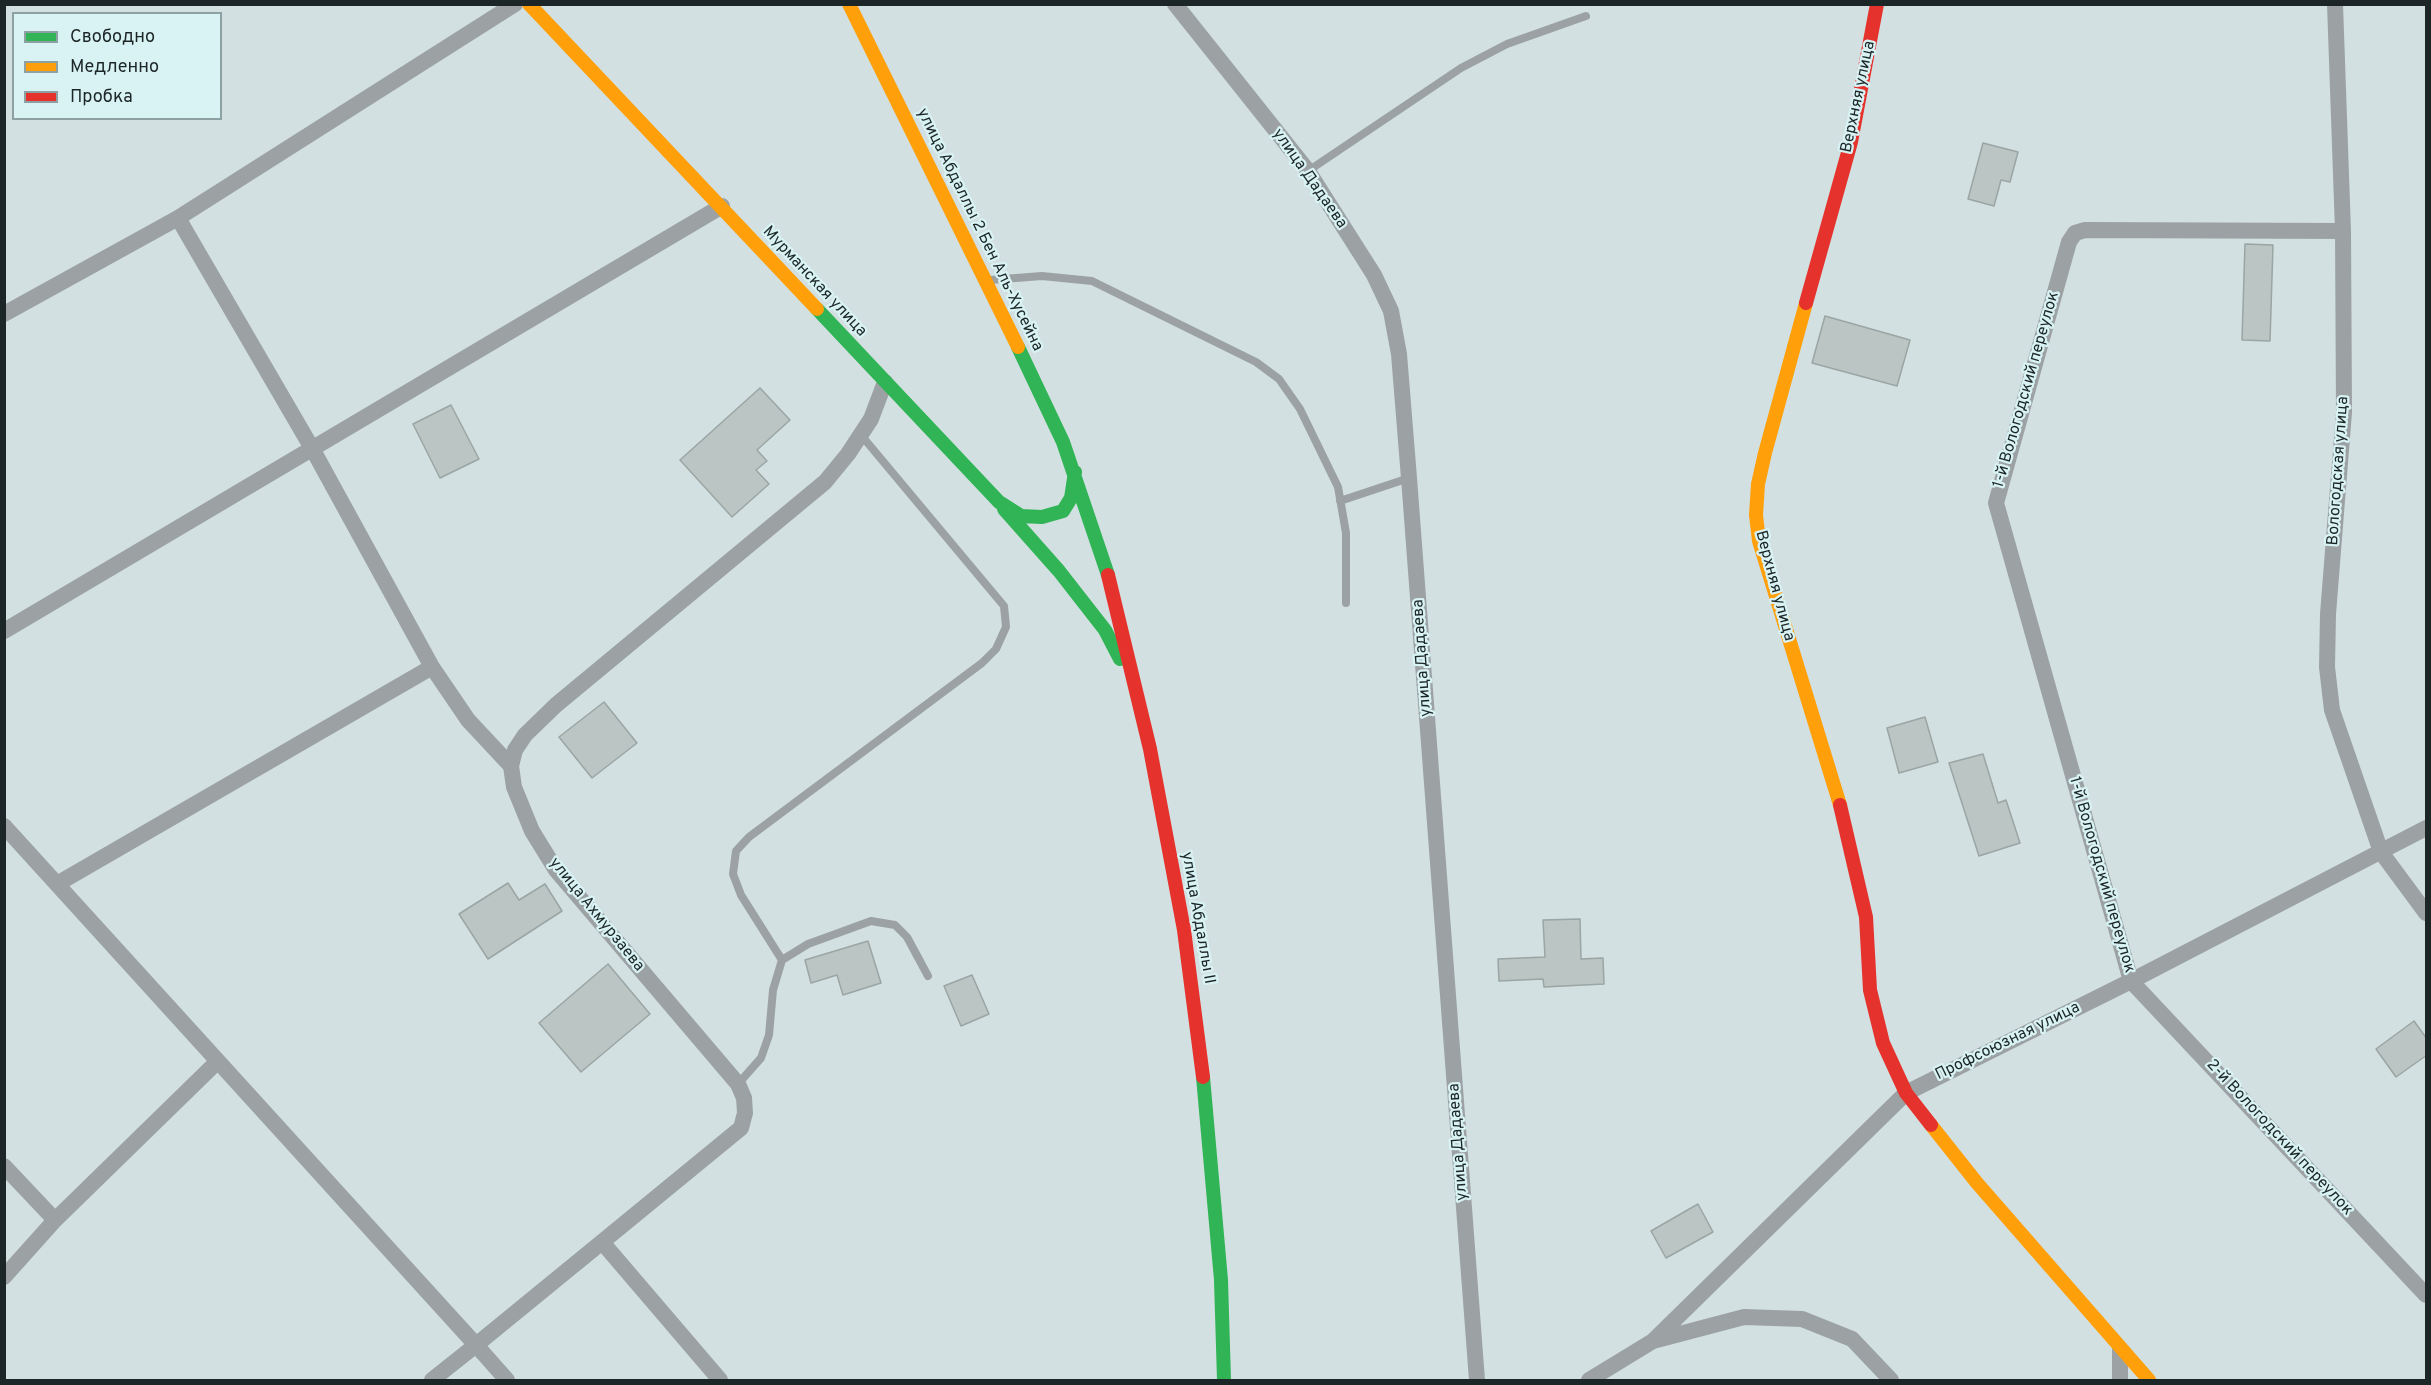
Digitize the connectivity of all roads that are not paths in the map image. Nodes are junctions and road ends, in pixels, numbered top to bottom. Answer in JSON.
{"nodes":[{"id":1,"x":515,"y":4,"type":"edge"},
{"id":2,"x":529,"y":4,"type":"edge"},
{"id":3,"x":849,"y":4,"type":"edge"},
{"id":4,"x":1174,"y":4,"type":"edge"},
{"id":5,"x":1877,"y":4,"type":"edge"},
{"id":6,"x":2335,"y":4,"type":"edge"},
{"id":7,"x":1586,"y":16,"type":"dead end"},
{"id":8,"x":1308,"y":171,"type":"junction"},
{"id":9,"x":722,"y":206,"type":"junction"},
{"id":10,"x":178,"y":218,"type":"junction"},
{"id":11,"x":2343,"y":231,"type":"junction"},
{"id":12,"x":987,"y":281,"type":"junction"},
{"id":13,"x":4,"y":314,"type":"edge"},
{"id":14,"x":885,"y":382,"type":"junction"},
{"id":15,"x":861,"y":435,"type":"junction"},
{"id":16,"x":313,"y":450,"type":"junction"},
{"id":17,"x":1075,"y":472,"type":"junction"},
{"id":18,"x":1409,"y":478,"type":"junction"},
{"id":19,"x":1340,"y":501,"type":"junction"},
{"id":20,"x":999,"y":502,"type":"junction"},
{"id":21,"x":1346,"y":603,"type":"dead end"},
{"id":22,"x":4,"y":631,"type":"edge"},
{"id":23,"x":432,"y":667,"type":"junction"},
{"id":24,"x":1137,"y":694,"type":"junction"},
{"id":25,"x":511,"y":766,"type":"junction"},
{"id":26,"x":4,"y":826,"type":"edge"},
{"id":27,"x":2427,"y":828,"type":"edge"},
{"id":28,"x":2381,"y":852,"type":"junction"},
{"id":29,"x":57,"y":884,"type":"junction"},
{"id":30,"x":2427,"y":913,"type":"edge"},
{"id":31,"x":782,"y":960,"type":"junction"},
{"id":32,"x":928,"y":976,"type":"dead end"},
{"id":33,"x":2131,"y":981,"type":"junction"},
{"id":34,"x":218,"y":1061,"type":"junction"},
{"id":35,"x":738,"y":1084,"type":"junction"},
{"id":36,"x":1906,"y":1093,"type":"junction"},
{"id":37,"x":4,"y":1166,"type":"edge"},
{"id":38,"x":55,"y":1220,"type":"junction"},
{"id":39,"x":602,"y":1242,"type":"junction"},
{"id":40,"x":4,"y":1277,"type":"edge"},
{"id":41,"x":2427,"y":1295,"type":"edge"},
{"id":42,"x":1653,"y":1341,"type":"junction"},
{"id":43,"x":476,"y":1345,"type":"junction"},
{"id":44,"x":2120,"y":1349,"type":"junction"},
{"id":45,"x":432,"y":1380,"type":"edge"},
{"id":46,"x":507,"y":1380,"type":"edge"},
{"id":47,"x":720,"y":1380,"type":"edge"},
{"id":48,"x":1224,"y":1380,"type":"edge"},
{"id":49,"x":1477,"y":1380,"type":"edge"},
{"id":50,"x":1589,"y":1380,"type":"edge"},
{"id":51,"x":1891,"y":1380,"type":"edge"},
{"id":52,"x":2120,"y":1380,"type":"edge"},
{"id":53,"x":2150,"y":1380,"type":"edge"}],
"edges":[{"from":1,"to":10,"type":"street"},
{"from":2,"to":9,"type":"street","name":"Мурманская улица"},
{"from":3,"to":12,"type":"street","name":"улица Абдаллы 2 Бен Аль-Хусейна"},
{"from":4,"to":8,"type":"street","name":"улица Дадаева"},
{"from":5,"to":36,"type":"street","name":"Верхняя улица"},
{"from":6,"to":11,"type":"street","name":"Вологодская улица"},
{"from":7,"to":8,"type":"lane"},
{"from":8,"to":18,"type":"street","name":"улица Дадаева"},
{"from":9,"to":14,"type":"street","name":"Мурманская улица"},
{"from":9,"to":16,"type":"street"},
{"from":10,"to":13,"type":"street"},
{"from":10,"to":16,"type":"street"},
{"from":11,"to":28,"type":"street","name":"Вологодская улица"},
{"from":11,"to":33,"type":"street","name":"1-й Вологодский переулок"},
{"from":12,"to":17,"type":"street","name":"улица Абдаллы 2 Бен Аль-Хусейна"},
{"from":12,"to":19,"type":"lane"},
{"from":14,"to":15,"type":"street"},
{"from":14,"to":20,"type":"street","name":"Мурманская улица"},
{"from":15,"to":25,"type":"street"},
{"from":15,"to":31,"type":"lane"},
{"from":16,"to":22,"type":"street"},
{"from":16,"to":23,"type":"street"},
{"from":17,"to":20,"type":"street","name":"Мурманская улица"},
{"from":17,"to":24,"type":"street","name":"улица Абдаллы II"},
{"from":18,"to":19,"type":"lane"},
{"from":18,"to":49,"type":"street","name":"улица Дадаева"},
{"from":19,"to":21,"type":"lane"},
{"from":20,"to":24,"type":"street"},
{"from":23,"to":25,"type":"street"},
{"from":23,"to":29,"type":"street"},
{"from":24,"to":48,"type":"street","name":"улица Абдаллы II"},
{"from":25,"to":35,"type":"street","name":"улица Ахмурзаева"},
{"from":26,"to":29,"type":"street"},
{"from":27,"to":28,"type":"street","name":"Профсоюзная улица"},
{"from":28,"to":30,"type":"street","name":"Вологодская улица"},
{"from":28,"to":33,"type":"street","name":"Профсоюзная улица"},
{"from":29,"to":34,"type":"street"},
{"from":31,"to":32,"type":"lane"},
{"from":31,"to":35,"type":"lane"},
{"from":33,"to":36,"type":"street","name":"Профсоюзная улица"},
{"from":33,"to":41,"type":"street","name":"2-й Вологодский переулок"},
{"from":34,"to":38,"type":"street"},
{"from":34,"to":43,"type":"street"},
{"from":35,"to":39,"type":"street"},
{"from":36,"to":42,"type":"street","name":"Профсоюзная улица"},
{"from":36,"to":44,"type":"street","name":"Верхняя улица"},
{"from":37,"to":38,"type":"street"},
{"from":38,"to":40,"type":"street"},
{"from":39,"to":43,"type":"street"},
{"from":39,"to":47,"type":"street"},
{"from":42,"to":50,"type":"street"},
{"from":42,"to":51,"type":"street"},
{"from":43,"to":45,"type":"street"},
{"from":43,"to":46,"type":"street"},
{"from":44,"to":52,"type":"street"},
{"from":44,"to":53,"type":"street","name":"Верхняя улица"}]}
